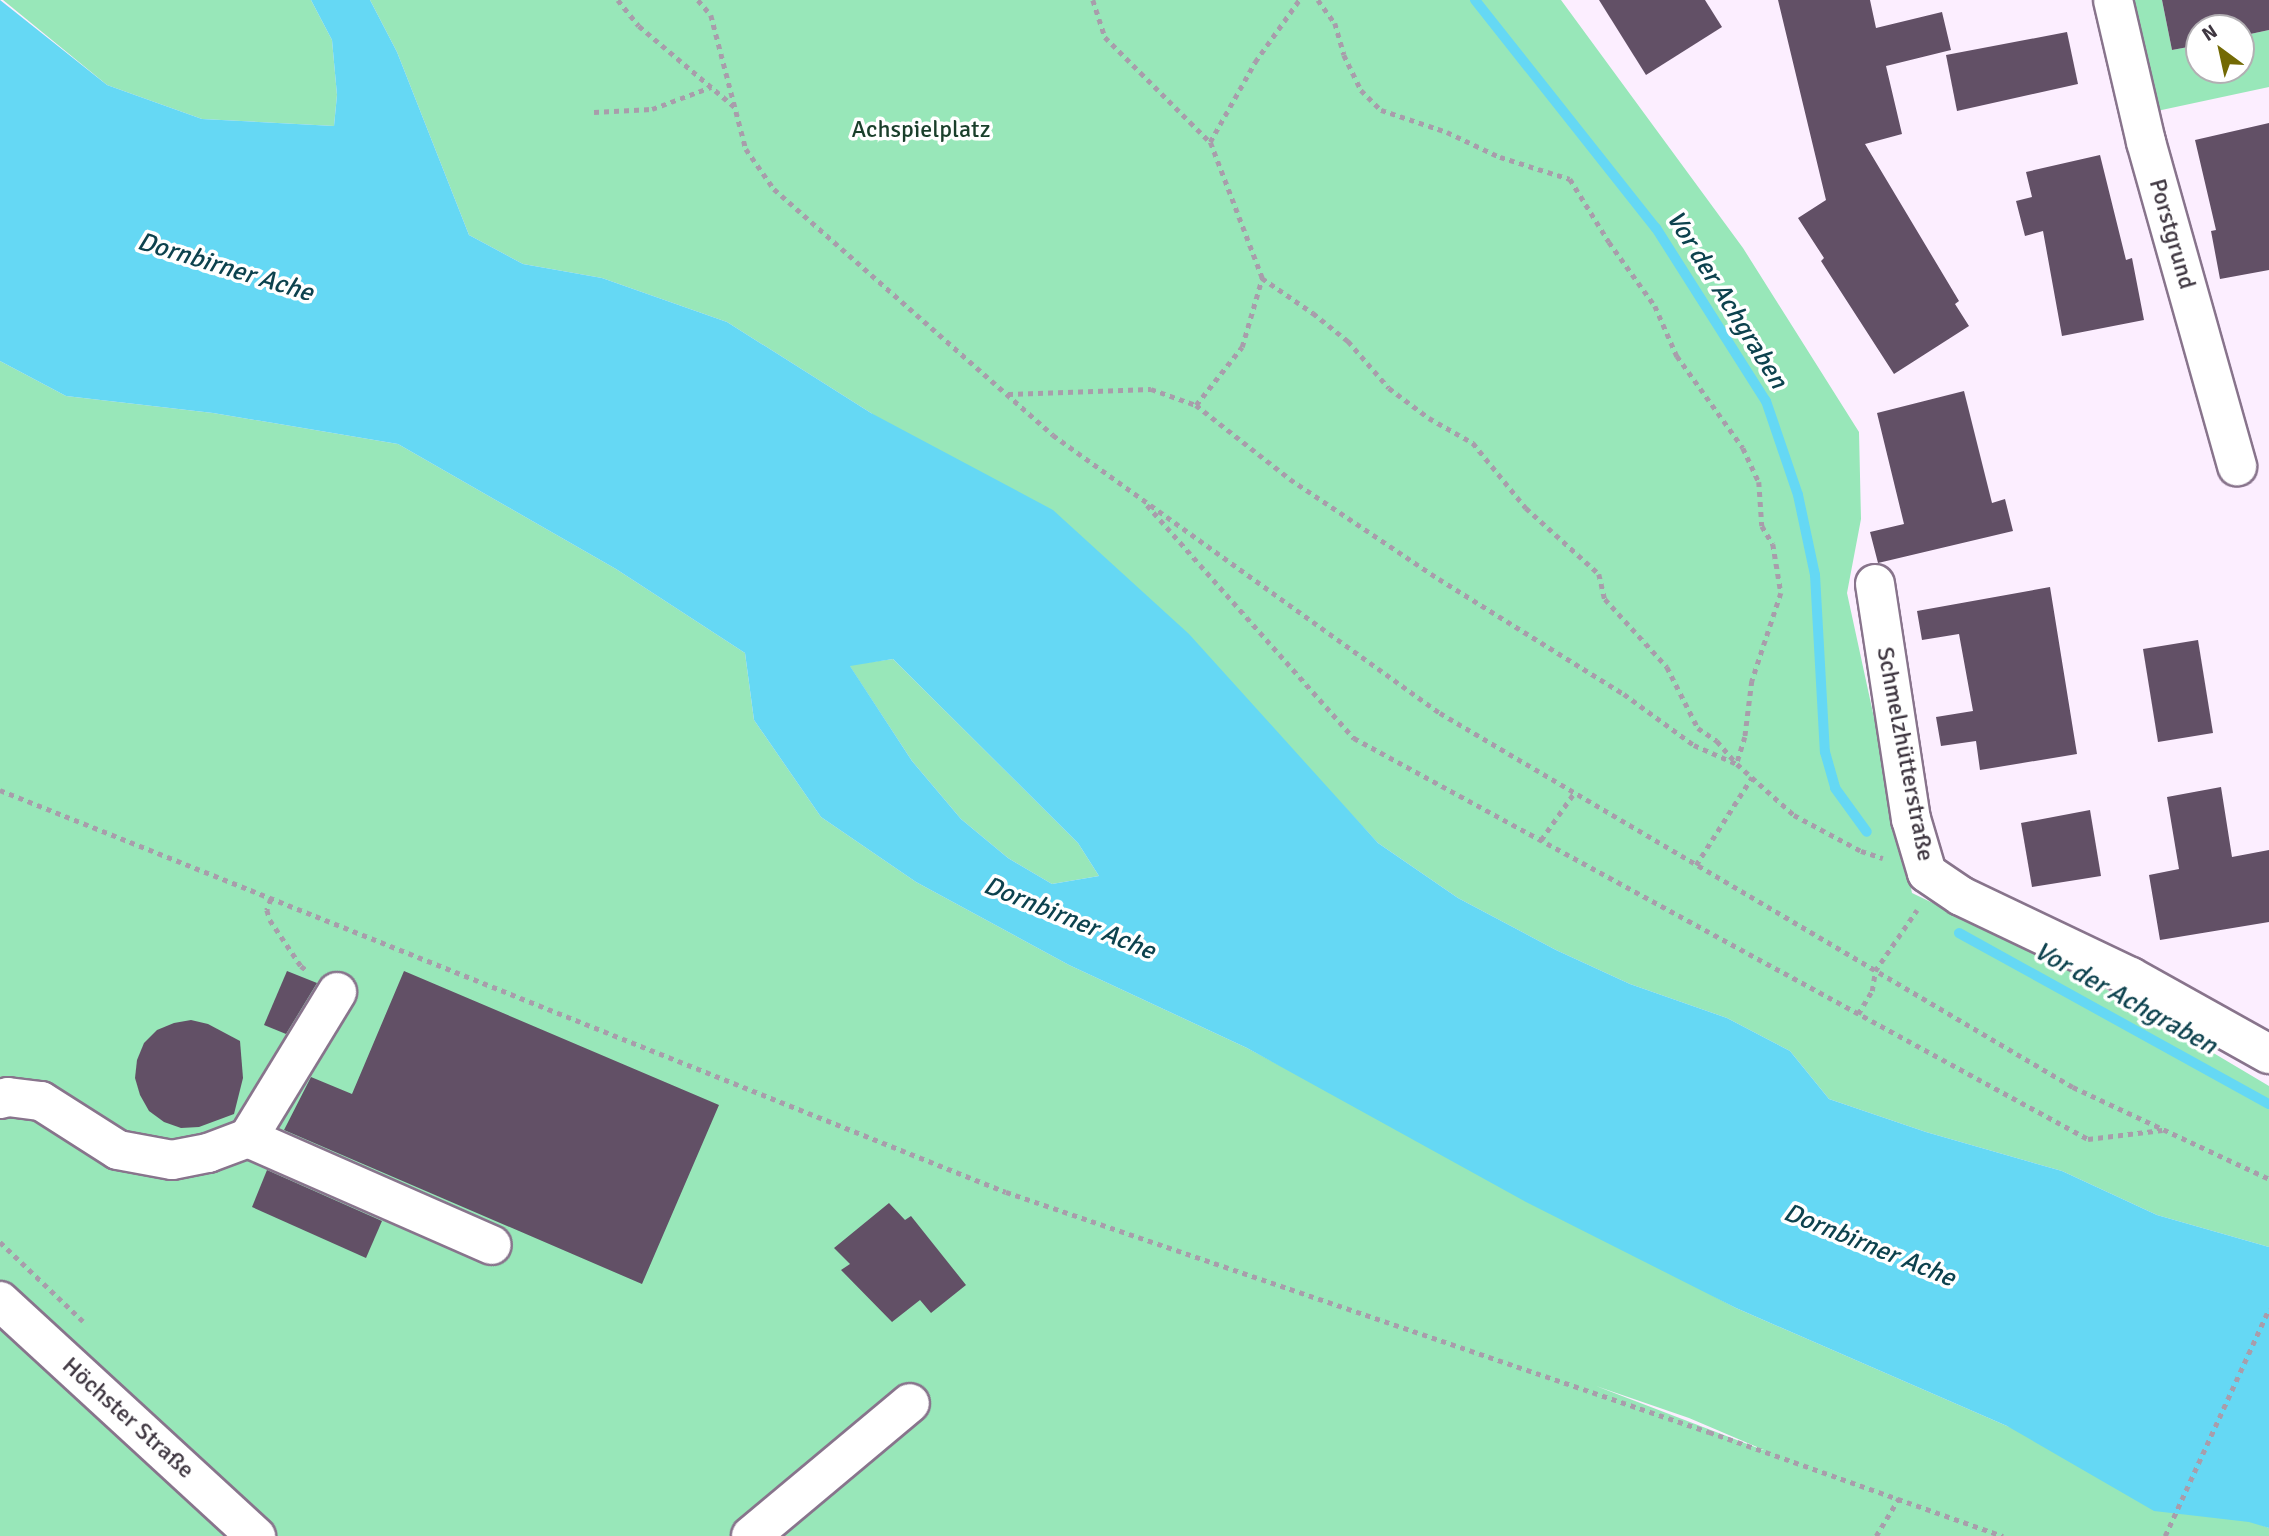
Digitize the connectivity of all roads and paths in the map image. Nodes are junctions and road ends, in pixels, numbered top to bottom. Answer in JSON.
{"nodes":[{"id":1,"x":618,"y":0,"type":"edge"},
{"id":2,"x":698,"y":0,"type":"edge"},
{"id":3,"x":1093,"y":0,"type":"edge"},
{"id":4,"x":1299,"y":0,"type":"edge"},
{"id":5,"x":1318,"y":0,"type":"edge"},
{"id":6,"x":2113,"y":0,"type":"edge"},
{"id":7,"x":712,"y":87,"type":"junction"},
{"id":8,"x":735,"y":107,"type":"junction"},
{"id":9,"x":594,"y":112,"type":"dead end"},
{"id":10,"x":1210,"y":142,"type":"junction"},
{"id":11,"x":1262,"y":278,"type":"junction"},
{"id":12,"x":1007,"y":394,"type":"junction"},
{"id":13,"x":1196,"y":405,"type":"junction"},
{"id":14,"x":2237,"y":466,"type":"dead end"},
{"id":15,"x":1141,"y":498,"type":"junction"},
{"id":16,"x":1875,"y":584,"type":"dead end"},
{"id":17,"x":1737,"y":764,"type":"junction"},
{"id":18,"x":1752,"y":777,"type":"junction"},
{"id":19,"x":0,"y":790,"type":"edge"},
{"id":20,"x":1574,"y":793,"type":"junction"},
{"id":21,"x":1541,"y":841,"type":"junction"},
{"id":22,"x":1696,"y":864,"type":"junction"},
{"id":23,"x":1932,"y":877,"type":"junction"},
{"id":24,"x":271,"y":899,"type":"junction"},
{"id":25,"x":1875,"y":971,"type":"junction"},
{"id":26,"x":337,"y":992,"type":"joint"},
{"id":27,"x":1858,"y":1014,"type":"junction"},
{"id":28,"x":2269,"y":1055,"type":"edge"},
{"id":29,"x":0,"y":1099,"type":"edge"},
{"id":30,"x":2163,"y":1130,"type":"junction"},
{"id":31,"x":248,"y":1138,"type":"junction"},
{"id":32,"x":2269,"y":1179,"type":"edge"},
{"id":33,"x":492,"y":1245,"type":"dead end"},
{"id":34,"x":0,"y":1301,"type":"edge"},
{"id":35,"x":2269,"y":1310,"type":"edge"},
{"id":36,"x":910,"y":1403,"type":"dead end"},
{"id":37,"x":1899,"y":1498,"type":"junction"},
{"id":38,"x":257,"y":1536,"type":"edge"},
{"id":39,"x":751,"y":1536,"type":"edge"},
{"id":40,"x":1876,"y":1536,"type":"edge"},
{"id":41,"x":2003,"y":1536,"type":"edge"},
{"id":42,"x":2165,"y":1536,"type":"edge"}],
"edges":[{"from":1,"to":7,"type":"path"},
{"from":2,"to":8,"type":"path"},
{"from":3,"to":10,"type":"path"},
{"from":4,"to":10,"type":"path"},
{"from":5,"to":17,"type":"path"},
{"from":6,"to":14,"type":"street","name":"Porstgrund"},
{"from":7,"to":8,"type":"path"},
{"from":7,"to":9,"type":"path"},
{"from":8,"to":12,"type":"path"},
{"from":10,"to":11,"type":"path"},
{"from":11,"to":13,"type":"path"},
{"from":11,"to":17,"type":"path"},
{"from":12,"to":13,"type":"path"},
{"from":12,"to":15,"type":"path"},
{"from":13,"to":17,"type":"path"},
{"from":15,"to":20,"type":"path"},
{"from":15,"to":21,"type":"path"},
{"from":16,"to":23,"type":"street","name":"Schmelzhütterstraße"},
{"from":17,"to":18,"type":"path"},
{"from":18,"to":22,"type":"path"},
{"from":18,"to":23,"type":"path"},
{"from":19,"to":24,"type":"path"},
{"from":20,"to":21,"type":"path"},
{"from":20,"to":22,"type":"path"},
{"from":21,"to":27,"type":"path"},
{"from":22,"to":25,"type":"path"},
{"from":23,"to":25,"type":"path"},
{"from":23,"to":28,"type":"street","name":"Schmelzhütterstraße"},
{"from":24,"to":26,"type":"path"},
{"from":24,"to":37,"type":"path"},
{"from":25,"to":27,"type":"path"},
{"from":25,"to":30,"type":"path"},
{"from":26,"to":31,"type":"street"},
{"from":27,"to":30,"type":"path"},
{"from":29,"to":31,"type":"street"},
{"from":30,"to":32,"type":"path"},
{"from":31,"to":33,"type":"street"},
{"from":34,"to":38,"type":"street","name":"Höchster Straße"},
{"from":35,"to":42,"type":"path"},
{"from":36,"to":39,"type":"street"},
{"from":37,"to":40,"type":"path"},
{"from":37,"to":41,"type":"path"}]}
